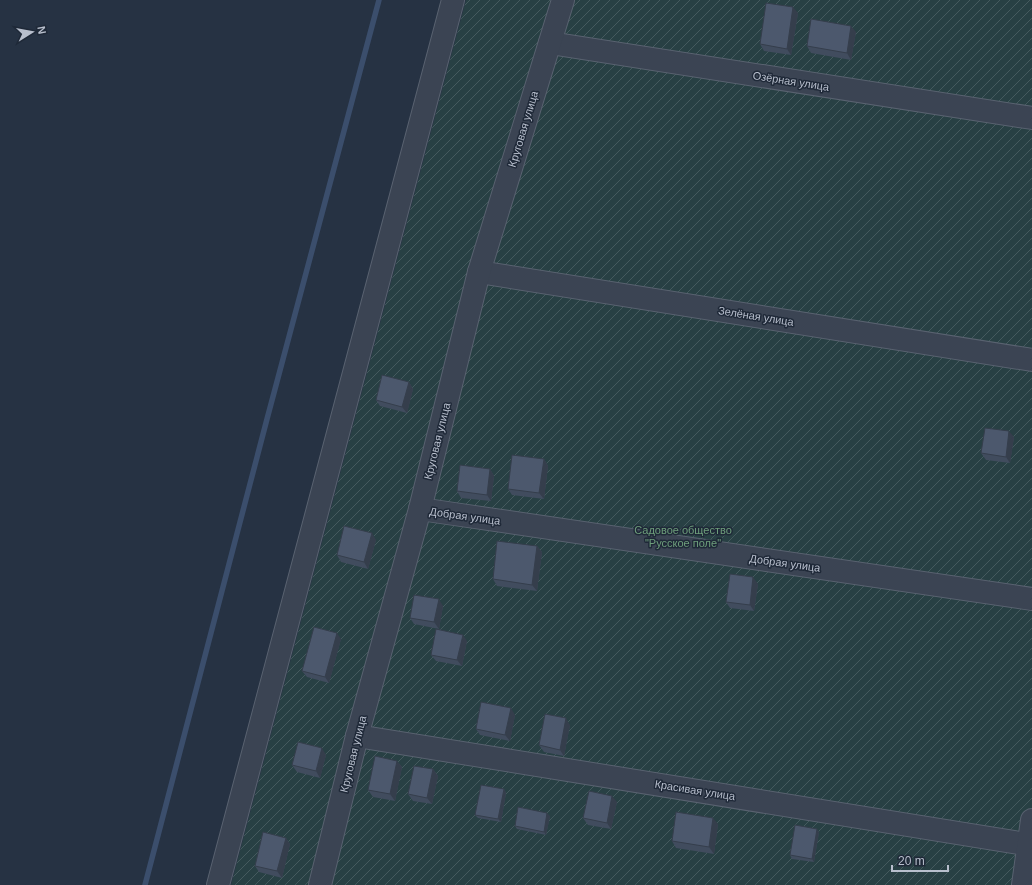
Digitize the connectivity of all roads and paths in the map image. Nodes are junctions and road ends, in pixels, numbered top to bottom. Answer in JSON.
{"nodes":[{"id":1,"x":453,"y":0,"type":"edge"},
{"id":2,"x":563,"y":0,"type":"edge"},
{"id":3,"x":550,"y":43,"type":"junction"},
{"id":4,"x":1032,"y":118,"type":"edge"},
{"id":5,"x":479,"y":272,"type":"junction"},
{"id":6,"x":1032,"y":360,"type":"edge"},
{"id":7,"x":420,"y":509,"type":"junction"},
{"id":8,"x":1032,"y":599,"type":"edge"},
{"id":9,"x":357,"y":736,"type":"junction"},
{"id":10,"x":1032,"y":820,"type":"edge"},
{"id":11,"x":1030,"y":844,"type":"edge"},
{"id":12,"x":218,"y":885,"type":"edge"},
{"id":13,"x":320,"y":885,"type":"edge"},
{"id":14,"x":1023,"y":885,"type":"edge"}],
"edges":[{"from":1,"to":12,"type":"street"},
{"from":2,"to":3,"type":"street","name":"Круговая улица"},
{"from":3,"to":4,"type":"street","name":"Озёрная улица"},
{"from":3,"to":5,"type":"street","name":"Круговая улица"},
{"from":5,"to":6,"type":"street","name":"Зелёная улица"},
{"from":5,"to":7,"type":"street","name":"Круговая улица"},
{"from":7,"to":8,"type":"street","name":"Добрая улица"},
{"from":7,"to":9,"type":"street","name":"Круговая улица"},
{"from":9,"to":11,"type":"street","name":"Красивая улица"},
{"from":9,"to":13,"type":"street","name":"Круговая улица"},
{"from":10,"to":11,"type":"street"},
{"from":11,"to":14,"type":"street"}]}
